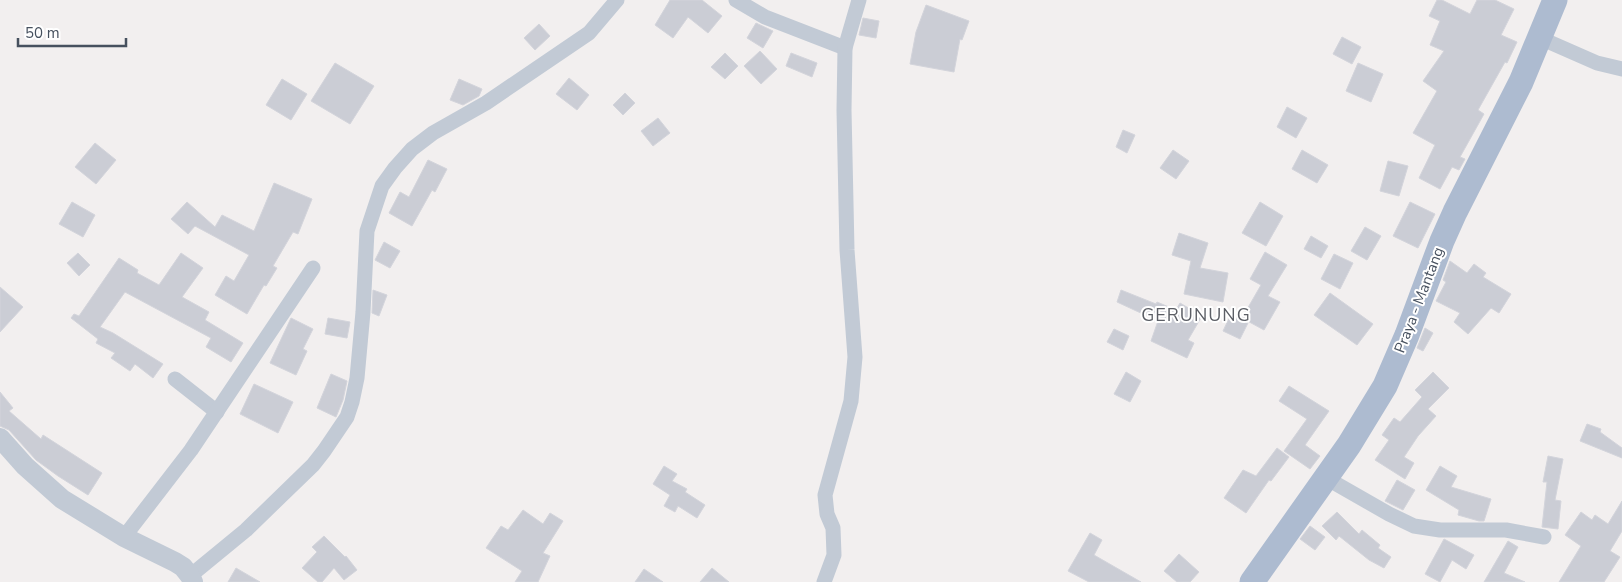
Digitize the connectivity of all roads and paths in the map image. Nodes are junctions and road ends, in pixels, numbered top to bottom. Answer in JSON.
{"nodes":[{"id":1,"x":617,"y":0,"type":"edge"},
{"id":2,"x":736,"y":0,"type":"edge"},
{"id":3,"x":859,"y":0,"type":"edge"},
{"id":4,"x":1554,"y":0,"type":"edge"},
{"id":5,"x":1540,"y":38,"type":"junction"},
{"id":6,"x":845,"y":48,"type":"junction"},
{"id":7,"x":1622,"y":69,"type":"edge"},
{"id":8,"x":313,"y":268,"type":"dead end"},
{"id":9,"x":175,"y":379,"type":"dead end"},
{"id":10,"x":217,"y":412,"type":"junction"},
{"id":11,"x":0,"y":438,"type":"edge"},
{"id":12,"x":1326,"y":478,"type":"junction"},
{"id":13,"x":1544,"y":537,"type":"dead end"},
{"id":14,"x":124,"y":538,"type":"junction"},
{"id":15,"x":192,"y":579,"type":"edge"},
{"id":16,"x":824,"y":582,"type":"edge"},
{"id":17,"x":1252,"y":582,"type":"edge"}],
"edges":[{"from":1,"to":15,"type":"street"},
{"from":2,"to":6,"type":"street"},
{"from":3,"to":6,"type":"street"},
{"from":4,"to":5,"type":"main road","name":"Praya - Mantang"},
{"from":5,"to":7,"type":"street"},
{"from":5,"to":12,"type":"main road","name":"Praya - Mantang"},
{"from":6,"to":16,"type":"street"},
{"from":8,"to":10,"type":"street"},
{"from":9,"to":10,"type":"street"},
{"from":10,"to":14,"type":"street"},
{"from":11,"to":14,"type":"street"},
{"from":12,"to":13,"type":"street"},
{"from":12,"to":17,"type":"main road","name":"Praya - Mantang"},
{"from":14,"to":15,"type":"street"}]}
